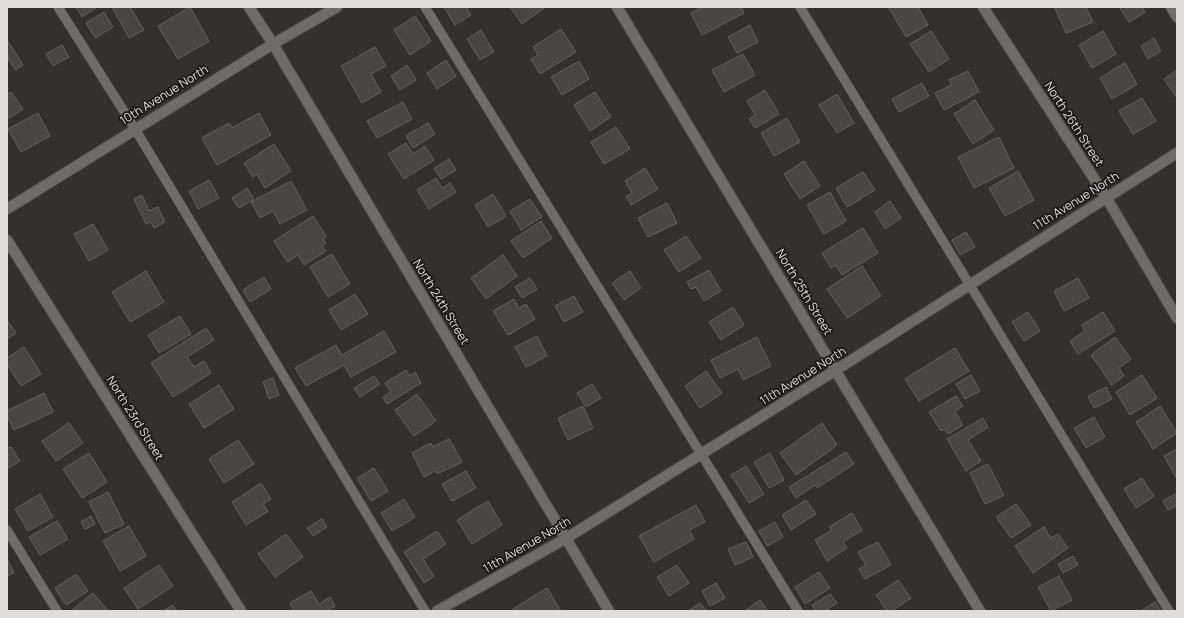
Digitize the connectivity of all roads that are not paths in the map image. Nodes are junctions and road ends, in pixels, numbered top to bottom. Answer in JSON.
{"nodes":[{"id":1,"x":58,"y":7,"type":"edge"},
{"id":2,"x":250,"y":7,"type":"edge"},
{"id":3,"x":337,"y":7,"type":"edge"},
{"id":4,"x":425,"y":7,"type":"edge"},
{"id":5,"x":617,"y":7,"type":"edge"},
{"id":6,"x":800,"y":7,"type":"edge"},
{"id":7,"x":983,"y":7,"type":"edge"},
{"id":8,"x":1170,"y":7,"type":"edge"},
{"id":9,"x":1177,"y":18,"type":"edge"},
{"id":10,"x":273,"y":44,"type":"junction"},
{"id":11,"x":135,"y":129,"type":"junction"},
{"id":12,"x":1177,"y":153,"type":"edge"},
{"id":13,"x":1106,"y":197,"type":"junction"},
{"id":14,"x":7,"y":209,"type":"edge"},
{"id":15,"x":7,"y":240,"type":"edge"},
{"id":16,"x":969,"y":285,"type":"junction"},
{"id":17,"x":1177,"y":318,"type":"edge"},
{"id":18,"x":836,"y":370,"type":"junction"},
{"id":19,"x":701,"y":454,"type":"junction"},
{"id":20,"x":7,"y":530,"type":"edge"},
{"id":21,"x":565,"y":539,"type":"junction"},
{"id":22,"x":57,"y":611,"type":"edge"},
{"id":23,"x":241,"y":611,"type":"edge"},
{"id":24,"x":426,"y":611,"type":"edge"},
{"id":25,"x":437,"y":611,"type":"edge"},
{"id":26,"x":609,"y":611,"type":"edge"},
{"id":27,"x":798,"y":611,"type":"edge"},
{"id":28,"x":980,"y":611,"type":"edge"},
{"id":29,"x":1169,"y":611,"type":"edge"}],
"edges":[{"from":1,"to":11,"type":"lane"},
{"from":2,"to":10,"type":"street","name":"North 24th Street"},
{"from":3,"to":10,"type":"street","name":"10th Avenue North"},
{"from":4,"to":19,"type":"lane"},
{"from":5,"to":18,"type":"street","name":"North 25th Street"},
{"from":6,"to":16,"type":"lane"},
{"from":7,"to":13,"type":"street","name":"North 26th Street"},
{"from":8,"to":9,"type":"lane"},
{"from":10,"to":11,"type":"street","name":"10th Avenue North"},
{"from":10,"to":21,"type":"street","name":"North 24th Street"},
{"from":11,"to":14,"type":"street","name":"10th Avenue North"},
{"from":11,"to":24,"type":"lane"},
{"from":12,"to":13,"type":"street","name":"11th Avenue North"},
{"from":13,"to":16,"type":"street","name":"11th Avenue North"},
{"from":13,"to":17,"type":"street","name":"North 26th Street"},
{"from":15,"to":23,"type":"street","name":"North 23rd Street"},
{"from":16,"to":18,"type":"street","name":"11th Avenue North"},
{"from":16,"to":29,"type":"lane"},
{"from":18,"to":19,"type":"street","name":"11th Avenue North"},
{"from":18,"to":28,"type":"street","name":"North 25th Street"},
{"from":19,"to":21,"type":"street","name":"11th Avenue North"},
{"from":19,"to":27,"type":"lane"},
{"from":20,"to":22,"type":"lane"},
{"from":21,"to":25,"type":"street","name":"11th Avenue North"},
{"from":21,"to":26,"type":"street","name":"North 24th Street"}]}
